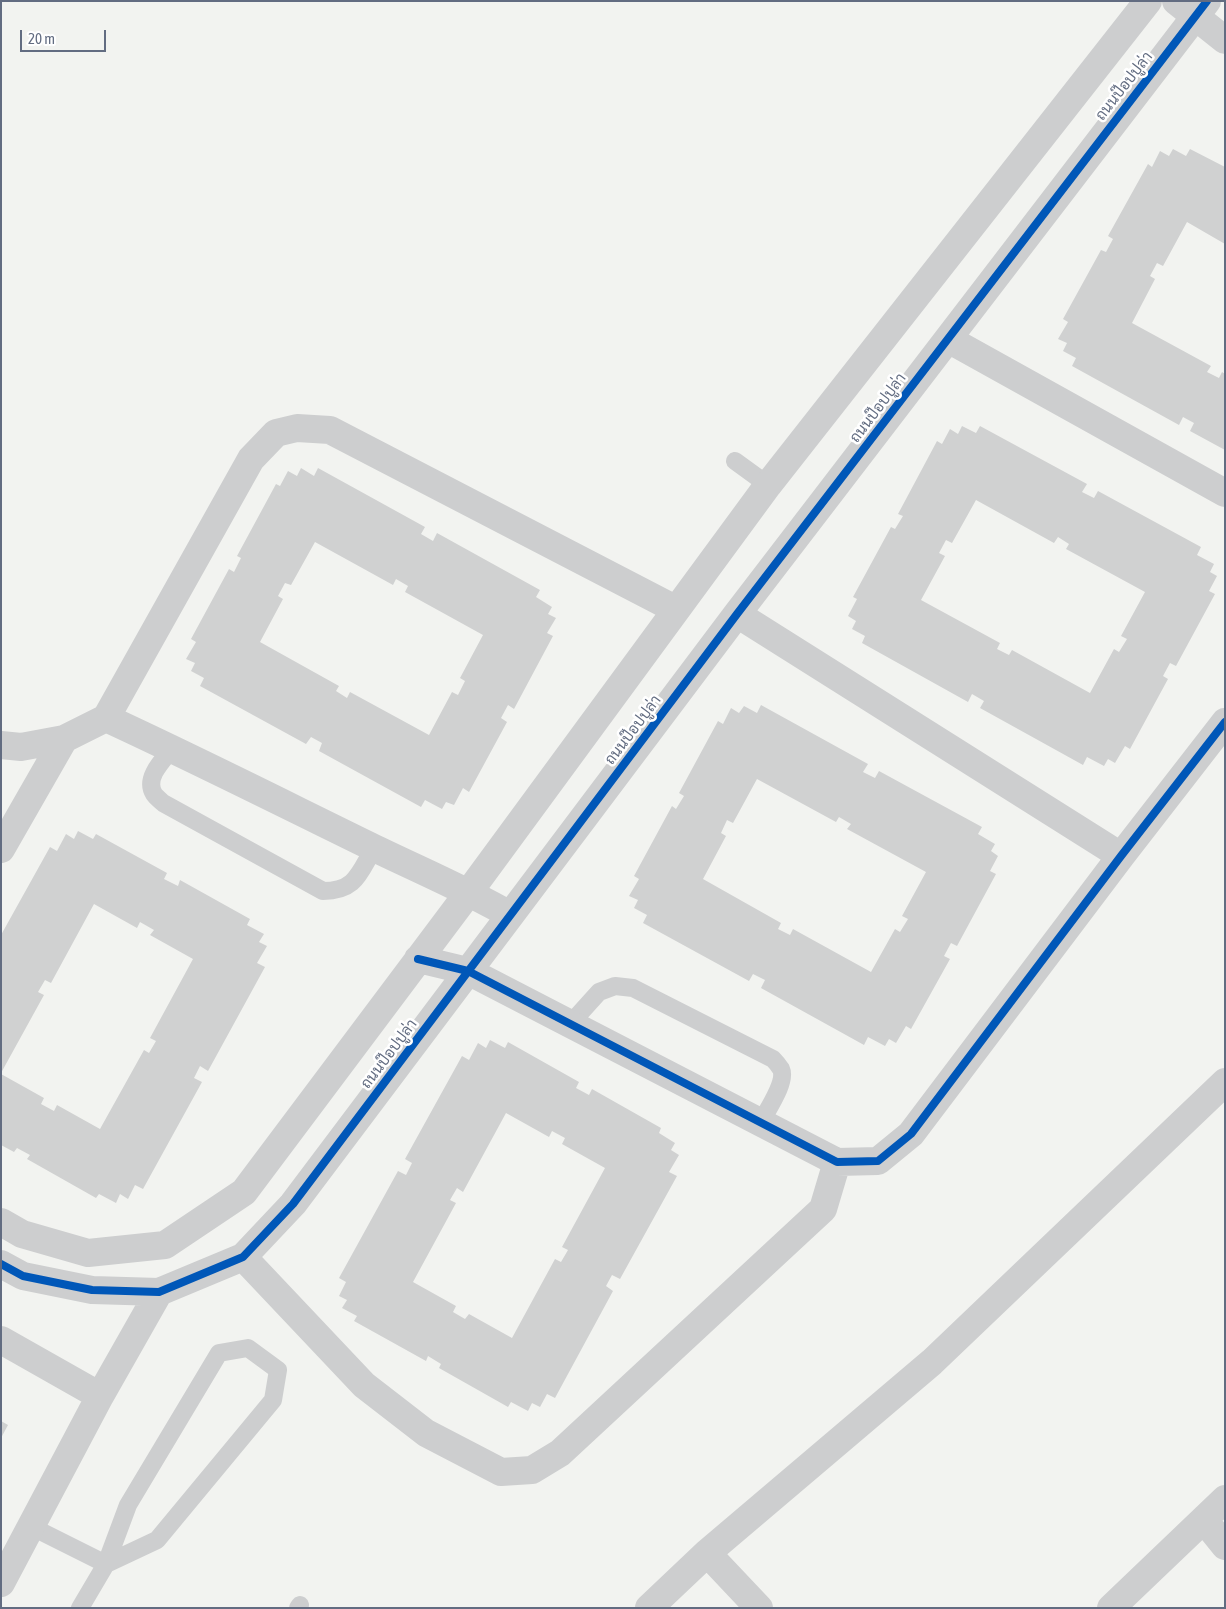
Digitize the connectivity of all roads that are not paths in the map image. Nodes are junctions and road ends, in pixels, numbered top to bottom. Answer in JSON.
{"nodes":[{"id":1,"x":1148,"y":1,"type":"edge"},
{"id":2,"x":1193,"y":6,"type":"edge"},
{"id":3,"x":1225,"y":40,"type":"edge"},
{"id":4,"x":948,"y":339,"type":"junction"},
{"id":5,"x":735,"y":462,"type":"dead end"},
{"id":6,"x":768,"y":484,"type":"junction"},
{"id":7,"x":1225,"y":493,"type":"edge"},
{"id":8,"x":675,"y":609,"type":"junction"},
{"id":9,"x":738,"y":614,"type":"junction"},
{"id":10,"x":106,"y":718,"type":"junction"},
{"id":11,"x":1225,"y":722,"type":"edge"},
{"id":12,"x":64,"y":739,"type":"junction"},
{"id":13,"x":1,"y":745,"type":"edge"},
{"id":14,"x":172,"y":749,"type":"junction"},
{"id":15,"x":374,"y":848,"type":"junction"},
{"id":16,"x":1,"y":850,"type":"edge"},
{"id":17,"x":1121,"y":856,"type":"junction"},
{"id":18,"x":469,"y":892,"type":"junction"},
{"id":19,"x":510,"y":914,"type":"junction"},
{"id":20,"x":418,"y":959,"type":"junction"},
{"id":21,"x":468,"y":971,"type":"junction"},
{"id":22,"x":571,"y":1023,"type":"junction"},
{"id":23,"x":1225,"y":1082,"type":"edge"},
{"id":24,"x":760,"y":1122,"type":"junction"},
{"id":25,"x":837,"y":1162,"type":"junction"},
{"id":26,"x":1,"y":1222,"type":"edge"},
{"id":27,"x":243,"y":1257,"type":"junction"},
{"id":28,"x":1,"y":1264,"type":"edge"},
{"id":29,"x":159,"y":1292,"type":"junction"},
{"id":30,"x":1,"y":1340,"type":"edge"},
{"id":31,"x":100,"y":1396,"type":"junction"},
{"id":32,"x":1225,"y":1499,"type":"edge"},
{"id":33,"x":1204,"y":1520,"type":"junction"},
{"id":34,"x":32,"y":1527,"type":"junction"},
{"id":35,"x":1225,"y":1546,"type":"edge"},
{"id":36,"x":707,"y":1553,"type":"junction"},
{"id":37,"x":106,"y":1564,"type":"junction"},
{"id":38,"x":1,"y":1583,"type":"edge"},
{"id":39,"x":80,"y":1608,"type":"edge"},
{"id":40,"x":649,"y":1608,"type":"edge"},
{"id":41,"x":759,"y":1608,"type":"edge"},
{"id":42,"x":1111,"y":1608,"type":"edge"}],
"edges":[{"from":1,"to":6,"type":"street"},
{"from":2,"to":3,"type":"street"},
{"from":2,"to":4,"type":"street","name":"ถนนป๊อปปูล่า"},
{"from":4,"to":7,"type":"street"},
{"from":4,"to":9,"type":"street","name":"ถนนป๊อปปูล่า"},
{"from":5,"to":6,"type":"lane"},
{"from":6,"to":8,"type":"street"},
{"from":8,"to":10,"type":"street"},
{"from":8,"to":18,"type":"street"},
{"from":9,"to":17,"type":"street"},
{"from":9,"to":19,"type":"street","name":"ถนนป๊อปปูล่า"},
{"from":10,"to":12,"type":"street"},
{"from":10,"to":14,"type":"street"},
{"from":11,"to":17,"type":"street"},
{"from":12,"to":13,"type":"street"},
{"from":12,"to":16,"type":"street"},
{"from":14,"to":15,"type":"street"},
{"from":14,"to":15,"type":"lane"},
{"from":15,"to":18,"type":"street"},
{"from":17,"to":25,"type":"street"},
{"from":18,"to":19,"type":"street"},
{"from":18,"to":20,"type":"street"},
{"from":19,"to":21,"type":"street","name":"ถนนป๊อปปูล่า"},
{"from":20,"to":21,"type":"street"},
{"from":20,"to":26,"type":"street"},
{"from":21,"to":22,"type":"street"},
{"from":21,"to":27,"type":"street","name":"ถนนป๊อปปูล่า"},
{"from":22,"to":24,"type":"street"},
{"from":22,"to":24,"type":"lane"},
{"from":23,"to":36,"type":"street"},
{"from":24,"to":25,"type":"street"},
{"from":25,"to":27,"type":"street"},
{"from":27,"to":29,"type":"street","name":"ถนนป๊อปปูล่า"},
{"from":28,"to":29,"type":"street","name":"ถนนป๊อปปูล่า"},
{"from":29,"to":31,"type":"street"},
{"from":30,"to":31,"type":"street"},
{"from":31,"to":34,"type":"street"},
{"from":32,"to":33,"type":"street"},
{"from":33,"to":35,"type":"street"},
{"from":33,"to":42,"type":"street"},
{"from":34,"to":37,"type":"lane"},
{"from":34,"to":38,"type":"street"},
{"from":36,"to":40,"type":"street"},
{"from":36,"to":41,"type":"street"},
{"from":37,"to":37,"type":"lane"},
{"from":37,"to":39,"type":"lane"}]}
